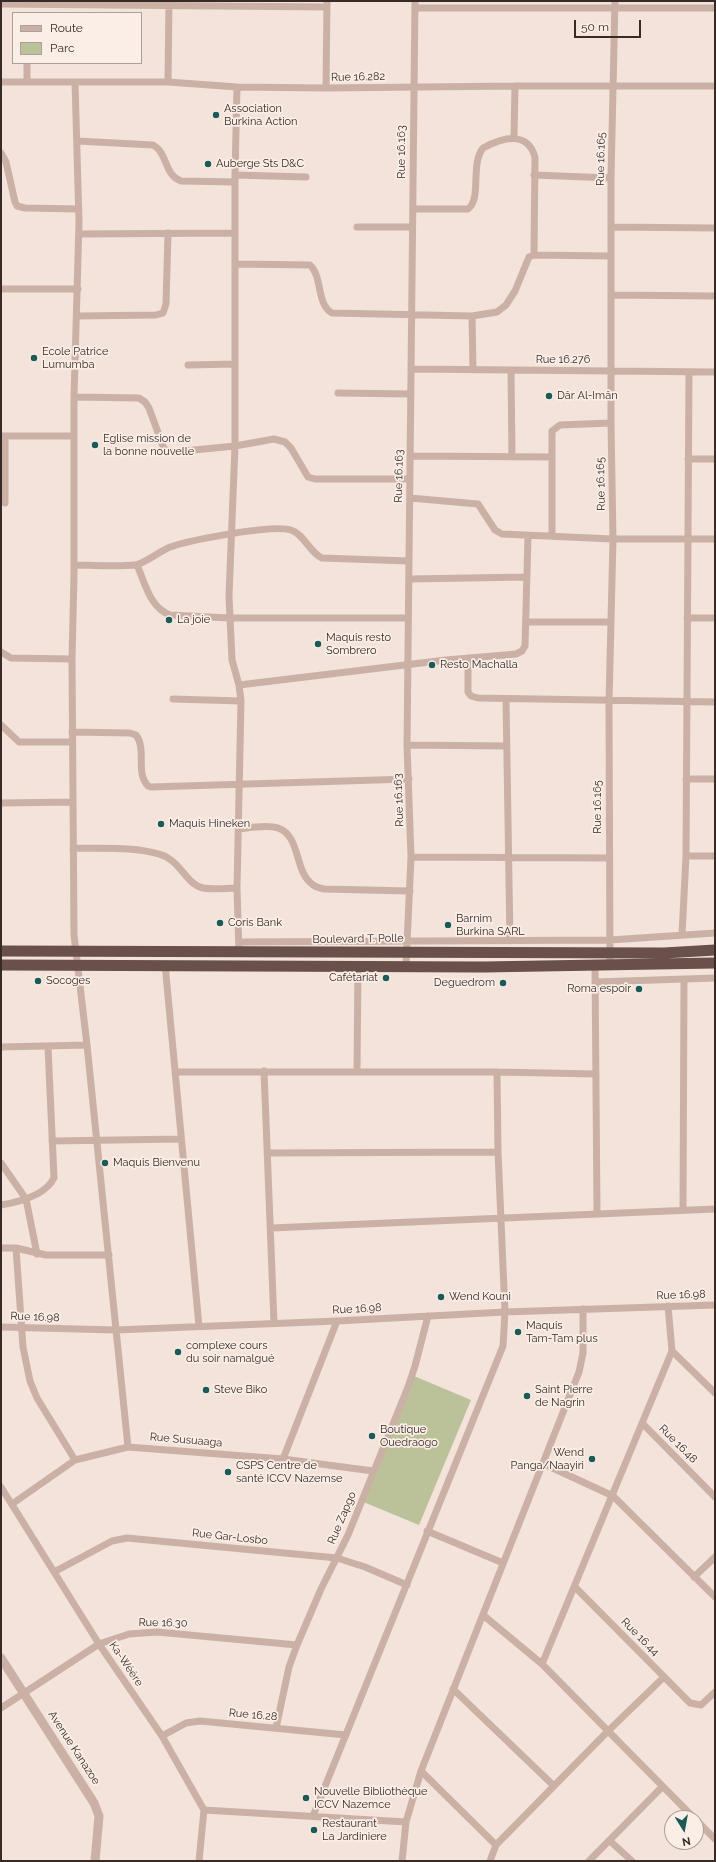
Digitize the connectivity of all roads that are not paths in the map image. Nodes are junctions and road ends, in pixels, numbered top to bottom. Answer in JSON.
{"nodes":[{"id":1,"x":28,"y":3,"type":"edge"},
{"id":2,"x":168,"y":3,"type":"edge"},
{"id":3,"x":1,"y":4,"type":"edge"},
{"id":4,"x":327,"y":4,"type":"edge"},
{"id":5,"x":415,"y":4,"type":"edge"},
{"id":6,"x":615,"y":4,"type":"edge"},
{"id":7,"x":715,"y":8,"type":"edge"},
{"id":8,"x":27,"y":64,"type":"edge"},
{"id":9,"x":1,"y":82,"type":"edge"},
{"id":10,"x":26,"y":82,"type":"junction"},
{"id":11,"x":75,"y":82,"type":"junction"},
{"id":12,"x":168,"y":82,"type":"junction"},
{"id":13,"x":515,"y":86,"type":"junction"},
{"id":14,"x":614,"y":86,"type":"junction"},
{"id":15,"x":715,"y":86,"type":"edge"},
{"id":16,"x":237,"y":87,"type":"junction"},
{"id":17,"x":413,"y":87,"type":"junction"},
{"id":18,"x":326,"y":88,"type":"junction"},
{"id":19,"x":514,"y":137,"type":"junction"},
{"id":20,"x":77,"y":141,"type":"junction"},
{"id":21,"x":1,"y":153,"type":"edge"},
{"id":22,"x":534,"y":175,"type":"junction"},
{"id":23,"x":306,"y":178,"type":"dead end"},
{"id":24,"x":611,"y":178,"type":"junction"},
{"id":25,"x":235,"y":179,"type":"junction"},
{"id":26,"x":78,"y":209,"type":"junction"},
{"id":27,"x":413,"y":210,"type":"junction"},
{"id":28,"x":611,"y":226,"type":"junction"},
{"id":29,"x":357,"y":227,"type":"dead end"},
{"id":30,"x":412,"y":227,"type":"junction"},
{"id":31,"x":715,"y":228,"type":"edge"},
{"id":32,"x":168,"y":233,"type":"junction"},
{"id":33,"x":235,"y":233,"type":"junction"},
{"id":34,"x":79,"y":234,"type":"junction"},
{"id":35,"x":534,"y":255,"type":"junction"},
{"id":36,"x":611,"y":256,"type":"junction"},
{"id":37,"x":236,"y":264,"type":"junction"},
{"id":38,"x":1,"y":289,"type":"edge"},
{"id":39,"x":78,"y":289,"type":"junction"},
{"id":40,"x":611,"y":295,"type":"junction"},
{"id":41,"x":715,"y":296,"type":"edge"},
{"id":42,"x":412,"y":315,"type":"junction"},
{"id":43,"x":77,"y":316,"type":"junction"},
{"id":44,"x":472,"y":316,"type":"junction"},
{"id":45,"x":235,"y":364,"type":"junction"},
{"id":46,"x":188,"y":365,"type":"dead end"},
{"id":47,"x":411,"y":369,"type":"junction"},
{"id":48,"x":473,"y":370,"type":"junction"},
{"id":49,"x":511,"y":370,"type":"junction"},
{"id":50,"x":611,"y":371,"type":"junction"},
{"id":51,"x":688,"y":372,"type":"junction"},
{"id":52,"x":715,"y":372,"type":"edge"},
{"id":53,"x":338,"y":393,"type":"dead end"},
{"id":54,"x":411,"y":394,"type":"junction"},
{"id":55,"x":74,"y":397,"type":"junction"},
{"id":56,"x":611,"y":423,"type":"junction"},
{"id":57,"x":3,"y":436,"type":"edge"},
{"id":58,"x":74,"y":436,"type":"junction"},
{"id":59,"x":235,"y":446,"type":"junction"},
{"id":60,"x":411,"y":456,"type":"junction"},
{"id":61,"x":512,"y":457,"type":"junction"},
{"id":62,"x":551,"y":457,"type":"junction"},
{"id":63,"x":688,"y":459,"type":"junction"},
{"id":64,"x":715,"y":459,"type":"edge"},
{"id":65,"x":410,"y":478,"type":"junction"},
{"id":66,"x":410,"y":498,"type":"junction"},
{"id":67,"x":5,"y":503,"type":"dead end"},
{"id":68,"x":232,"y":533,"type":"junction"},
{"id":69,"x":528,"y":536,"type":"junction"},
{"id":70,"x":552,"y":536,"type":"junction"},
{"id":71,"x":613,"y":539,"type":"junction"},
{"id":72,"x":687,"y":539,"type":"junction"},
{"id":73,"x":715,"y":539,"type":"edge"},
{"id":74,"x":409,"y":562,"type":"junction"},
{"id":75,"x":74,"y":565,"type":"junction"},
{"id":76,"x":137,"y":565,"type":"junction"},
{"id":77,"x":527,"y":578,"type":"junction"},
{"id":78,"x":409,"y":579,"type":"junction"},
{"id":79,"x":229,"y":618,"type":"junction"},
{"id":80,"x":408,"y":618,"type":"junction"},
{"id":81,"x":687,"y":618,"type":"junction"},
{"id":82,"x":715,"y":618,"type":"edge"},
{"id":83,"x":527,"y":622,"type":"junction"},
{"id":84,"x":611,"y":622,"type":"junction"},
{"id":85,"x":1,"y":652,"type":"edge"},
{"id":86,"x":468,"y":658,"type":"junction"},
{"id":87,"x":72,"y":659,"type":"junction"},
{"id":88,"x":408,"y":665,"type":"junction"},
{"id":89,"x":239,"y":685,"type":"junction"},
{"id":90,"x":173,"y":699,"type":"dead end"},
{"id":91,"x":506,"y":700,"type":"junction"},
{"id":92,"x":241,"y":701,"type":"junction"},
{"id":93,"x":609,"y":702,"type":"junction"},
{"id":94,"x":687,"y":702,"type":"junction"},
{"id":95,"x":715,"y":702,"type":"edge"},
{"id":96,"x":1,"y":725,"type":"edge"},
{"id":97,"x":72,"y":732,"type":"junction"},
{"id":98,"x":72,"y":742,"type":"junction"},
{"id":99,"x":407,"y":745,"type":"junction"},
{"id":100,"x":506,"y":746,"type":"junction"},
{"id":101,"x":409,"y":779,"type":"junction"},
{"id":102,"x":686,"y":779,"type":"junction"},
{"id":103,"x":715,"y":780,"type":"edge"},
{"id":104,"x":239,"y":784,"type":"junction"},
{"id":105,"x":73,"y":802,"type":"junction"},
{"id":106,"x":1,"y":803,"type":"edge"},
{"id":107,"x":238,"y":829,"type":"junction"},
{"id":108,"x":73,"y":848,"type":"junction"},
{"id":109,"x":686,"y":856,"type":"junction"},
{"id":110,"x":715,"y":856,"type":"edge"},
{"id":111,"x":411,"y":857,"type":"junction"},
{"id":112,"x":508,"y":857,"type":"junction"},
{"id":113,"x":609,"y":858,"type":"junction"},
{"id":114,"x":237,"y":888,"type":"junction"},
{"id":115,"x":410,"y":891,"type":"junction"},
{"id":116,"x":715,"y":934,"type":"edge"},
{"id":117,"x":682,"y":936,"type":"junction"},
{"id":118,"x":610,"y":940,"type":"junction"},
{"id":119,"x":510,"y":941,"type":"junction"},
{"id":120,"x":407,"y":946,"type":"junction"},
{"id":121,"x":239,"y":947,"type":"junction"},
{"id":122,"x":715,"y":950,"type":"edge"},
{"id":123,"x":1,"y":951,"type":"edge"},
{"id":124,"x":76,"y":951,"type":"junction"},
{"id":125,"x":610,"y":953,"type":"junction"},
{"id":126,"x":715,"y":963,"type":"edge"},
{"id":127,"x":78,"y":964,"type":"junction"},
{"id":128,"x":164,"y":964,"type":"junction"},
{"id":129,"x":1,"y":965,"type":"edge"},
{"id":130,"x":595,"y":965,"type":"junction"},
{"id":131,"x":358,"y":966,"type":"junction"},
{"id":132,"x":406,"y":966,"type":"junction"},
{"id":133,"x":610,"y":966,"type":"junction"},
{"id":134,"x":715,"y":978,"type":"edge"},
{"id":135,"x":684,"y":980,"type":"junction"},
{"id":136,"x":596,"y":982,"type":"junction"},
{"id":137,"x":87,"y":1045,"type":"junction"},
{"id":138,"x":1,"y":1047,"type":"edge"},
{"id":139,"x":48,"y":1047,"type":"junction"},
{"id":140,"x":264,"y":1071,"type":"junction"},
{"id":141,"x":357,"y":1071,"type":"junction"},
{"id":142,"x":176,"y":1072,"type":"junction"},
{"id":143,"x":497,"y":1072,"type":"junction"},
{"id":144,"x":595,"y":1074,"type":"junction"},
{"id":145,"x":180,"y":1139,"type":"junction"},
{"id":146,"x":97,"y":1140,"type":"junction"},
{"id":147,"x":52,"y":1141,"type":"junction"},
{"id":148,"x":498,"y":1152,"type":"junction"},
{"id":149,"x":268,"y":1153,"type":"junction"},
{"id":150,"x":1,"y":1163,"type":"edge"},
{"id":151,"x":26,"y":1199,"type":"junction"},
{"id":152,"x":1,"y":1205,"type":"edge"},
{"id":153,"x":715,"y":1209,"type":"edge"},
{"id":154,"x":683,"y":1210,"type":"junction"},
{"id":155,"x":597,"y":1213,"type":"junction"},
{"id":156,"x":500,"y":1217,"type":"junction"},
{"id":157,"x":271,"y":1228,"type":"junction"},
{"id":158,"x":1,"y":1248,"type":"edge"},
{"id":159,"x":16,"y":1248,"type":"junction"},
{"id":160,"x":37,"y":1254,"type":"junction"},
{"id":161,"x":109,"y":1255,"type":"junction"},
{"id":162,"x":715,"y":1304,"type":"edge"},
{"id":163,"x":668,"y":1306,"type":"junction"},
{"id":164,"x":583,"y":1310,"type":"junction"},
{"id":165,"x":505,"y":1312,"type":"junction"},
{"id":166,"x":428,"y":1316,"type":"junction"},
{"id":167,"x":337,"y":1321,"type":"junction"},
{"id":168,"x":274,"y":1323,"type":"junction"},
{"id":169,"x":198,"y":1326,"type":"junction"},
{"id":170,"x":1,"y":1327,"type":"edge"},
{"id":171,"x":23,"y":1327,"type":"junction"},
{"id":172,"x":116,"y":1330,"type":"junction"},
{"id":173,"x":672,"y":1351,"type":"junction"},
{"id":174,"x":715,"y":1393,"type":"edge"},
{"id":175,"x":643,"y":1424,"type":"junction"},
{"id":176,"x":128,"y":1446,"type":"junction"},
{"id":177,"x":283,"y":1459,"type":"junction"},
{"id":178,"x":75,"y":1460,"type":"junction"},
{"id":179,"x":544,"y":1464,"type":"junction"},
{"id":180,"x":373,"y":1472,"type":"junction"},
{"id":181,"x":1,"y":1487,"type":"edge"},
{"id":182,"x":613,"y":1496,"type":"junction"},
{"id":183,"x":715,"y":1497,"type":"edge"},
{"id":184,"x":12,"y":1504,"type":"junction"},
{"id":185,"x":426,"y":1531,"type":"junction"},
{"id":186,"x":715,"y":1557,"type":"edge"},
{"id":187,"x":337,"y":1558,"type":"junction"},
{"id":188,"x":503,"y":1563,"type":"junction"},
{"id":189,"x":54,"y":1572,"type":"junction"},
{"id":190,"x":694,"y":1577,"type":"junction"},
{"id":191,"x":407,"y":1585,"type":"junction"},
{"id":192,"x":575,"y":1587,"type":"junction"},
{"id":193,"x":715,"y":1597,"type":"edge"},
{"id":194,"x":483,"y":1615,"type":"junction"},
{"id":195,"x":99,"y":1644,"type":"junction"},
{"id":196,"x":297,"y":1645,"type":"junction"},
{"id":197,"x":1,"y":1658,"type":"edge"},
{"id":198,"x":542,"y":1664,"type":"junction"},
{"id":199,"x":664,"y":1677,"type":"junction"},
{"id":200,"x":453,"y":1688,"type":"junction"},
{"id":201,"x":715,"y":1692,"type":"edge"},
{"id":202,"x":24,"y":1693,"type":"junction"},
{"id":203,"x":1,"y":1708,"type":"edge"},
{"id":204,"x":276,"y":1728,"type":"junction"},
{"id":205,"x":607,"y":1732,"type":"junction"},
{"id":206,"x":346,"y":1735,"type":"junction"},
{"id":207,"x":162,"y":1736,"type":"junction"},
{"id":208,"x":421,"y":1771,"type":"junction"},
{"id":209,"x":554,"y":1786,"type":"junction"},
{"id":210,"x":662,"y":1787,"type":"junction"},
{"id":211,"x":204,"y":1810,"type":"junction"},
{"id":212,"x":686,"y":1810,"type":"edge"},
{"id":213,"x":313,"y":1816,"type":"junction"},
{"id":214,"x":406,"y":1822,"type":"junction"},
{"id":215,"x":704,"y":1828,"type":"edge"},
{"id":216,"x":715,"y":1838,"type":"edge"},
{"id":217,"x":610,"y":1841,"type":"junction"},
{"id":218,"x":496,"y":1845,"type":"junction"},
{"id":219,"x":95,"y":1861,"type":"edge"},
{"id":220,"x":199,"y":1861,"type":"edge"},
{"id":221,"x":402,"y":1861,"type":"edge"},
{"id":222,"x":490,"y":1861,"type":"edge"},
{"id":223,"x":589,"y":1861,"type":"edge"},
{"id":224,"x":632,"y":1861,"type":"edge"}],
"edges":[{"from":1,"to":2,"type":"street"},
{"from":1,"to":3,"type":"street"},
{"from":2,"to":4,"type":"street"},
{"from":2,"to":12,"type":"street"},
{"from":4,"to":18,"type":"street"},
{"from":5,"to":6,"type":"street"},
{"from":5,"to":17,"type":"street","name":"Rue 16.163"},
{"from":6,"to":7,"type":"street"},
{"from":6,"to":14,"type":"street","name":"Rue 16.165"},
{"from":8,"to":10,"type":"street"},
{"from":9,"to":10,"type":"street","name":"Rue 16.282"},
{"from":10,"to":11,"type":"street","name":"Rue 16.282"},
{"from":11,"to":12,"type":"street","name":"Rue 16.282"},
{"from":11,"to":20,"type":"street"},
{"from":12,"to":16,"type":"street","name":"Rue 16.282"},
{"from":13,"to":14,"type":"street","name":"Rue 16.282"},
{"from":13,"to":17,"type":"street","name":"Rue 16.282"},
{"from":13,"to":19,"type":"street"},
{"from":14,"to":15,"type":"street","name":"Rue 16.282"},
{"from":14,"to":24,"type":"street","name":"Rue 16.165"},
{"from":16,"to":18,"type":"street","name":"Rue 16.282"},
{"from":16,"to":25,"type":"street"},
{"from":17,"to":18,"type":"street","name":"Rue 16.282"},
{"from":17,"to":27,"type":"street","name":"Rue 16.163"},
{"from":19,"to":22,"type":"street"},
{"from":19,"to":27,"type":"street"},
{"from":20,"to":25,"type":"street"},
{"from":20,"to":26,"type":"street"},
{"from":21,"to":26,"type":"street"},
{"from":22,"to":24,"type":"street"},
{"from":22,"to":35,"type":"street"},
{"from":23,"to":25,"type":"street"},
{"from":24,"to":28,"type":"street","name":"Rue 16.165"},
{"from":25,"to":33,"type":"street"},
{"from":26,"to":34,"type":"street"},
{"from":27,"to":30,"type":"street","name":"Rue 16.163"},
{"from":28,"to":31,"type":"street"},
{"from":28,"to":36,"type":"street","name":"Rue 16.165"},
{"from":29,"to":30,"type":"street"},
{"from":30,"to":42,"type":"street","name":"Rue 16.163"},
{"from":32,"to":33,"type":"street"},
{"from":32,"to":34,"type":"street"},
{"from":32,"to":43,"type":"street"},
{"from":33,"to":37,"type":"street"},
{"from":34,"to":39,"type":"street"},
{"from":35,"to":36,"type":"street"},
{"from":35,"to":44,"type":"street"},
{"from":36,"to":40,"type":"street","name":"Rue 16.165"},
{"from":37,"to":42,"type":"street"},
{"from":37,"to":45,"type":"street"},
{"from":38,"to":39,"type":"street"},
{"from":39,"to":43,"type":"street"},
{"from":40,"to":41,"type":"street"},
{"from":40,"to":50,"type":"street","name":"Rue 16.165"},
{"from":42,"to":44,"type":"street"},
{"from":42,"to":47,"type":"street","name":"Rue 16.163"},
{"from":43,"to":55,"type":"street"},
{"from":44,"to":48,"type":"street"},
{"from":45,"to":46,"type":"street"},
{"from":45,"to":59,"type":"street"},
{"from":47,"to":48,"type":"street","name":"Rue 16.276"},
{"from":47,"to":54,"type":"street","name":"Rue 16.163"},
{"from":48,"to":49,"type":"street","name":"Rue 16.276"},
{"from":49,"to":50,"type":"street","name":"Rue 16.276"},
{"from":49,"to":61,"type":"street"},
{"from":50,"to":51,"type":"street","name":"Rue 16.276"},
{"from":50,"to":56,"type":"street","name":"Rue 16.165"},
{"from":51,"to":52,"type":"street","name":"Rue 16.276"},
{"from":51,"to":63,"type":"street"},
{"from":53,"to":54,"type":"street"},
{"from":54,"to":60,"type":"street","name":"Rue 16.163"},
{"from":55,"to":58,"type":"street"},
{"from":55,"to":59,"type":"street"},
{"from":56,"to":62,"type":"street"},
{"from":56,"to":71,"type":"street","name":"Rue 16.165"},
{"from":57,"to":58,"type":"street"},
{"from":57,"to":67,"type":"street"},
{"from":58,"to":75,"type":"street"},
{"from":59,"to":65,"type":"street"},
{"from":59,"to":68,"type":"street"},
{"from":60,"to":61,"type":"street"},
{"from":60,"to":65,"type":"street","name":"Rue 16.163"},
{"from":61,"to":62,"type":"street"},
{"from":62,"to":70,"type":"street"},
{"from":63,"to":64,"type":"street"},
{"from":63,"to":72,"type":"street"},
{"from":65,"to":66,"type":"street","name":"Rue 16.163"},
{"from":66,"to":69,"type":"street"},
{"from":66,"to":74,"type":"street","name":"Rue 16.163"},
{"from":68,"to":74,"type":"street"},
{"from":68,"to":76,"type":"street"},
{"from":68,"to":79,"type":"street"},
{"from":69,"to":70,"type":"street"},
{"from":69,"to":77,"type":"street"},
{"from":70,"to":71,"type":"street"},
{"from":71,"to":72,"type":"street"},
{"from":71,"to":84,"type":"street","name":"Rue 16.165"},
{"from":72,"to":73,"type":"street"},
{"from":72,"to":81,"type":"street"},
{"from":74,"to":78,"type":"street","name":"Rue 16.163"},
{"from":75,"to":76,"type":"street"},
{"from":75,"to":87,"type":"street"},
{"from":76,"to":79,"type":"street"},
{"from":77,"to":78,"type":"street"},
{"from":77,"to":83,"type":"street"},
{"from":78,"to":80,"type":"street","name":"Rue 16.163"},
{"from":79,"to":80,"type":"street"},
{"from":79,"to":89,"type":"street"},
{"from":80,"to":88,"type":"street","name":"Rue 16.163"},
{"from":81,"to":82,"type":"street"},
{"from":81,"to":94,"type":"street"},
{"from":83,"to":84,"type":"street"},
{"from":83,"to":86,"type":"street"},
{"from":84,"to":93,"type":"street","name":"Rue 16.165"},
{"from":85,"to":87,"type":"street"},
{"from":86,"to":88,"type":"street"},
{"from":86,"to":91,"type":"street"},
{"from":87,"to":97,"type":"street"},
{"from":88,"to":89,"type":"street"},
{"from":88,"to":99,"type":"street","name":"Rue 16.163"},
{"from":89,"to":92,"type":"street"},
{"from":90,"to":92,"type":"street"},
{"from":91,"to":93,"type":"street"},
{"from":91,"to":100,"type":"street"},
{"from":92,"to":104,"type":"street"},
{"from":93,"to":94,"type":"street"},
{"from":93,"to":113,"type":"street","name":"Rue 16.165"},
{"from":94,"to":95,"type":"street"},
{"from":94,"to":102,"type":"street"},
{"from":96,"to":98,"type":"street"},
{"from":97,"to":98,"type":"street"},
{"from":97,"to":104,"type":"street"},
{"from":98,"to":105,"type":"street"},
{"from":99,"to":100,"type":"street"},
{"from":99,"to":101,"type":"street","name":"Rue 16.163"},
{"from":100,"to":112,"type":"street"},
{"from":101,"to":104,"type":"street"},
{"from":101,"to":111,"type":"street","name":"Rue 16.163"},
{"from":102,"to":103,"type":"street"},
{"from":102,"to":109,"type":"street"},
{"from":104,"to":107,"type":"street"},
{"from":105,"to":106,"type":"street"},
{"from":105,"to":108,"type":"street"},
{"from":107,"to":114,"type":"street"},
{"from":107,"to":115,"type":"street"},
{"from":108,"to":114,"type":"street"},
{"from":108,"to":124,"type":"street"},
{"from":109,"to":110,"type":"street"},
{"from":109,"to":117,"type":"street"},
{"from":111,"to":112,"type":"street"},
{"from":111,"to":115,"type":"street","name":"Rue 16.163"},
{"from":112,"to":113,"type":"street"},
{"from":112,"to":119,"type":"street"},
{"from":113,"to":118,"type":"street","name":"Rue 16.165"},
{"from":114,"to":121,"type":"street"},
{"from":115,"to":120,"type":"street","name":"Rue 16.163"},
{"from":116,"to":117,"type":"street"},
{"from":117,"to":118,"type":"street"},
{"from":118,"to":119,"type":"street"},
{"from":118,"to":125,"type":"street","name":"Rue 16.165"},
{"from":119,"to":120,"type":"street"},
{"from":120,"to":121,"type":"highway","name":"Boulevard T. Polle"},
{"from":120,"to":125,"type":"highway","name":"Boulevard T. Polle"},
{"from":120,"to":132,"type":"street","name":"Rue 16.163"},
{"from":121,"to":124,"type":"highway","name":"Boulevard T. Polle"},
{"from":122,"to":125,"type":"highway","name":"Boulevard T. Polle"},
{"from":123,"to":124,"type":"highway","name":"Boulevard T. Polle"},
{"from":124,"to":127,"type":"street"},
{"from":125,"to":133,"type":"street","name":"Rue 16.165"},
{"from":126,"to":133,"type":"highway"},
{"from":127,"to":128,"type":"highway"},
{"from":127,"to":129,"type":"highway"},
{"from":127,"to":137,"type":"street"},
{"from":128,"to":131,"type":"highway"},
{"from":128,"to":142,"type":"street"},
{"from":130,"to":132,"type":"highway"},
{"from":130,"to":133,"type":"highway"},
{"from":130,"to":136,"type":"street"},
{"from":131,"to":132,"type":"highway"},
{"from":131,"to":141,"type":"street"},
{"from":134,"to":135,"type":"street"},
{"from":135,"to":136,"type":"street"},
{"from":135,"to":154,"type":"street"},
{"from":136,"to":144,"type":"street"},
{"from":137,"to":139,"type":"street"},
{"from":137,"to":146,"type":"street"},
{"from":138,"to":139,"type":"street"},
{"from":139,"to":147,"type":"street"},
{"from":140,"to":141,"type":"street"},
{"from":140,"to":142,"type":"street"},
{"from":140,"to":149,"type":"street"},
{"from":141,"to":143,"type":"street"},
{"from":142,"to":145,"type":"street"},
{"from":143,"to":144,"type":"street"},
{"from":143,"to":148,"type":"street"},
{"from":144,"to":155,"type":"street"},
{"from":145,"to":146,"type":"street"},
{"from":145,"to":169,"type":"street"},
{"from":146,"to":147,"type":"street"},
{"from":146,"to":161,"type":"street"},
{"from":147,"to":151,"type":"street"},
{"from":148,"to":149,"type":"street"},
{"from":148,"to":156,"type":"street"},
{"from":149,"to":157,"type":"street"},
{"from":150,"to":151,"type":"street"},
{"from":151,"to":152,"type":"street"},
{"from":151,"to":160,"type":"street"},
{"from":153,"to":154,"type":"street"},
{"from":154,"to":155,"type":"street"},
{"from":155,"to":156,"type":"street"},
{"from":156,"to":157,"type":"street"},
{"from":156,"to":165,"type":"street"},
{"from":157,"to":168,"type":"street"},
{"from":158,"to":159,"type":"street"},
{"from":159,"to":160,"type":"street"},
{"from":159,"to":171,"type":"street"},
{"from":160,"to":161,"type":"street"},
{"from":161,"to":172,"type":"street"},
{"from":162,"to":163,"type":"street","name":"Rue 16.98"},
{"from":163,"to":164,"type":"street","name":"Rue 16.98"},
{"from":163,"to":173,"type":"street"},
{"from":164,"to":165,"type":"street","name":"Rue 16.98"},
{"from":164,"to":179,"type":"street"},
{"from":165,"to":166,"type":"street","name":"Rue 16.98"},
{"from":165,"to":185,"type":"street"},
{"from":166,"to":167,"type":"street","name":"Rue 16.98"},
{"from":166,"to":180,"type":"street","name":"Rue Zapgo"},
{"from":167,"to":168,"type":"street","name":"Rue 16.98"},
{"from":167,"to":177,"type":"street"},
{"from":168,"to":169,"type":"street","name":"Rue 16.98"},
{"from":169,"to":172,"type":"street","name":"Rue 16.98"},
{"from":170,"to":171,"type":"street","name":"Rue 16.98"},
{"from":171,"to":172,"type":"street","name":"Rue 16.98"},
{"from":171,"to":178,"type":"street"},
{"from":172,"to":176,"type":"street"},
{"from":173,"to":174,"type":"street"},
{"from":173,"to":175,"type":"street"},
{"from":175,"to":182,"type":"street"},
{"from":175,"to":183,"type":"street","name":"Rue 16.48"},
{"from":176,"to":177,"type":"street","name":"Rue Susuaaga"},
{"from":176,"to":178,"type":"street","name":"Rue Susuaaga"},
{"from":177,"to":180,"type":"street","name":"Rue Susuaaga"},
{"from":178,"to":184,"type":"street","name":"Rue Susuaaga"},
{"from":179,"to":182,"type":"street"},
{"from":179,"to":188,"type":"street"},
{"from":180,"to":187,"type":"street","name":"Rue Zapgo"},
{"from":181,"to":184,"type":"street","name":"Ka-Wéére"},
{"from":182,"to":190,"type":"street"},
{"from":182,"to":192,"type":"street"},
{"from":184,"to":189,"type":"street","name":"Ka-Wéére"},
{"from":185,"to":188,"type":"street"},
{"from":185,"to":191,"type":"street"},
{"from":186,"to":190,"type":"street"},
{"from":187,"to":189,"type":"street","name":"Rue Gar-Losbo"},
{"from":187,"to":191,"type":"street","name":"Rue Gar-Losbo"},
{"from":187,"to":196,"type":"street","name":"Rue Zapgo"},
{"from":188,"to":194,"type":"street"},
{"from":189,"to":195,"type":"street","name":"Ka-Wéére"},
{"from":190,"to":193,"type":"street"},
{"from":191,"to":206,"type":"street"},
{"from":192,"to":198,"type":"street"},
{"from":192,"to":199,"type":"street","name":"Rue 16.44"},
{"from":194,"to":198,"type":"street"},
{"from":194,"to":200,"type":"street"},
{"from":195,"to":196,"type":"street","name":"Rue 16.30"},
{"from":195,"to":202,"type":"street","name":"Rue 16.30"},
{"from":195,"to":207,"type":"street","name":"Ka-Wéére"},
{"from":196,"to":204,"type":"street","name":"Rue Zapgo"},
{"from":197,"to":202,"type":"street","name":"Avenue Kanazoe"},
{"from":198,"to":205,"type":"street"},
{"from":199,"to":201,"type":"street","name":"Rue 16.44"},
{"from":199,"to":205,"type":"street"},
{"from":200,"to":208,"type":"street"},
{"from":200,"to":209,"type":"street"},
{"from":202,"to":203,"type":"street","name":"Rue 16.30"},
{"from":202,"to":219,"type":"street","name":"Avenue Kanazoe"},
{"from":204,"to":206,"type":"street","name":"Rue 16.28"},
{"from":204,"to":207,"type":"street","name":"Rue 16.28"},
{"from":205,"to":209,"type":"street"},
{"from":205,"to":210,"type":"street"},
{"from":206,"to":213,"type":"street"},
{"from":207,"to":211,"type":"street","name":"Ka-Wéére"},
{"from":208,"to":214,"type":"street"},
{"from":208,"to":218,"type":"street"},
{"from":209,"to":218,"type":"street"},
{"from":210,"to":212,"type":"street"},
{"from":210,"to":217,"type":"street"},
{"from":211,"to":213,"type":"street"},
{"from":211,"to":220,"type":"street"},
{"from":213,"to":214,"type":"street"},
{"from":214,"to":221,"type":"street"},
{"from":215,"to":216,"type":"street"},
{"from":217,"to":223,"type":"street"},
{"from":217,"to":224,"type":"street"},
{"from":218,"to":222,"type":"street"}]}
